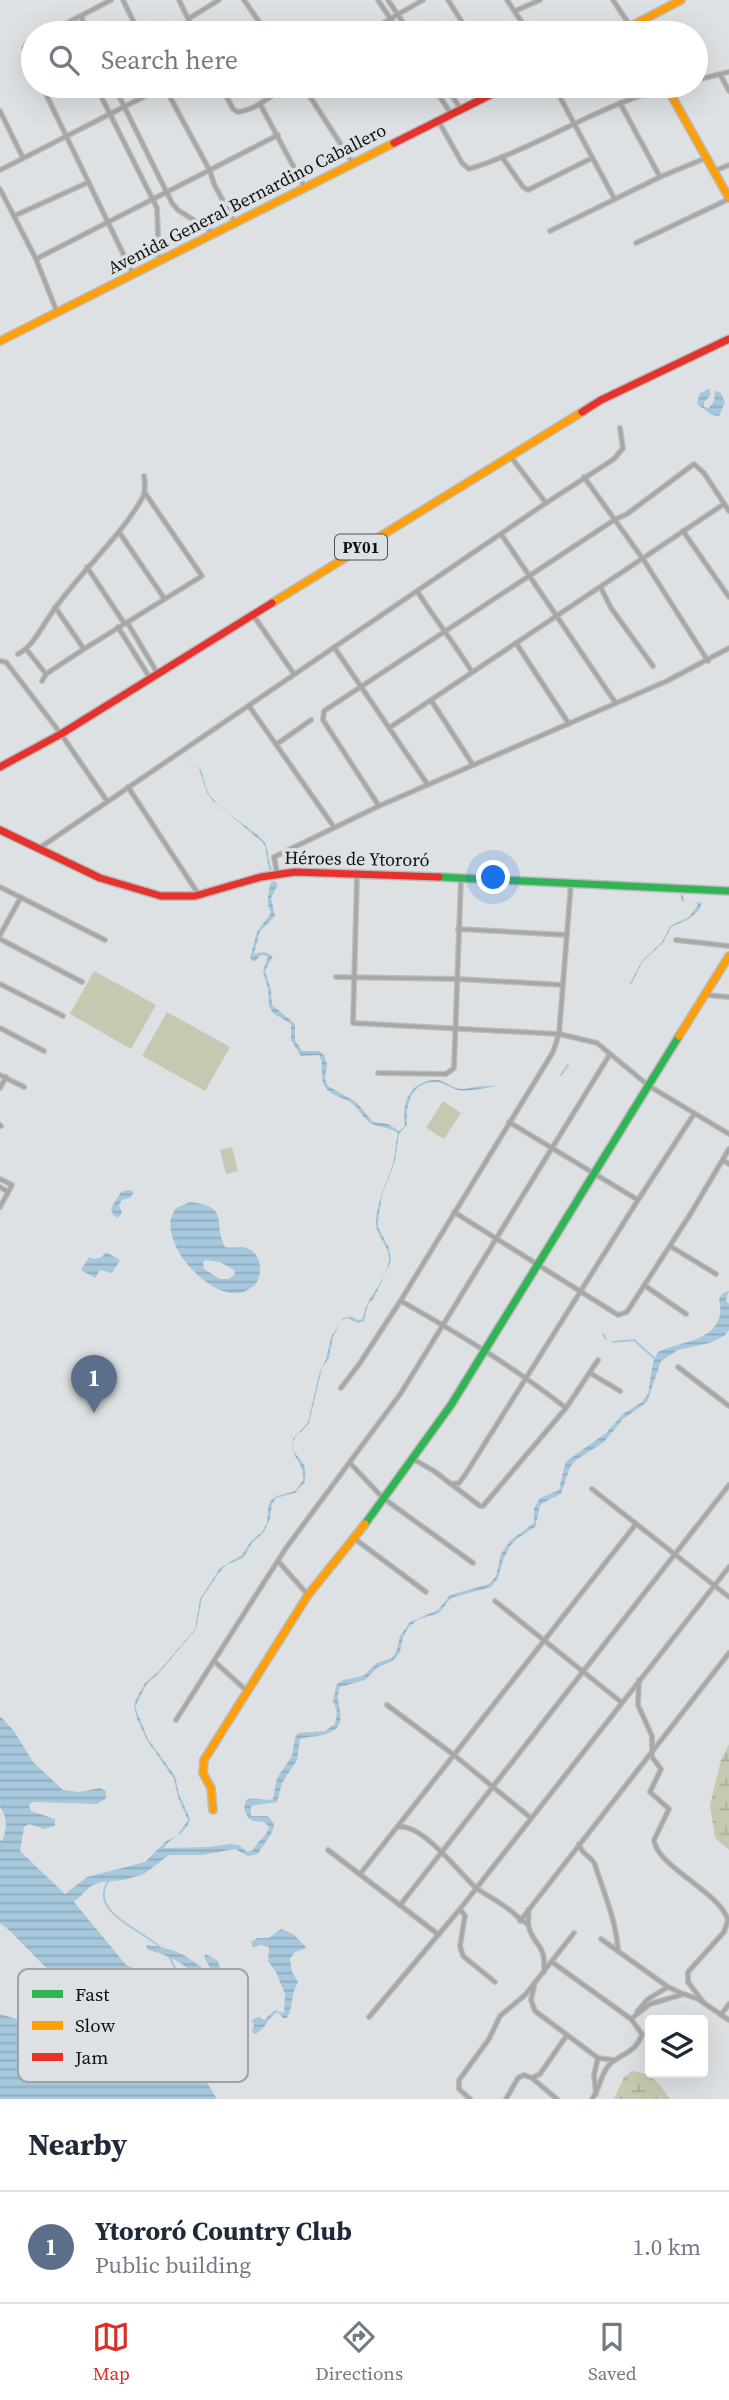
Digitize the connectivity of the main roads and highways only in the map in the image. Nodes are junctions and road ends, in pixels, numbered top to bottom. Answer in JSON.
{"nodes":[{"id":1,"x":681,"y":0,"type":"edge"},
{"id":2,"x":647,"y":21,"type":"edge"},
{"id":3,"x":482,"y":98,"type":"edge"},
{"id":4,"x":674,"y":98,"type":"edge"},
{"id":5,"x":729,"y":198,"type":"edge"},
{"id":6,"x":729,"y":339,"type":"edge"},
{"id":7,"x":0,"y":341,"type":"edge"},
{"id":8,"x":0,"y":767,"type":"edge"},
{"id":9,"x":0,"y":830,"type":"edge"},
{"id":10,"x":729,"y":891,"type":"edge"},
{"id":11,"x":729,"y":956,"type":"edge"},
{"id":12,"x":213,"y":1810,"type":"dead end"}],
"edges":[{"from":1,"to":2,"type":"main road"},
{"from":3,"to":7,"type":"main road","name":"Avenida General Bernardino Caballero"},
{"from":4,"to":5,"type":"main road"},
{"from":6,"to":8,"type":"main road","number":"PY01"},
{"from":9,"to":10,"type":"main road","name":"Héroes de Ytororó"},
{"from":11,"to":12,"type":"main road"}]}
